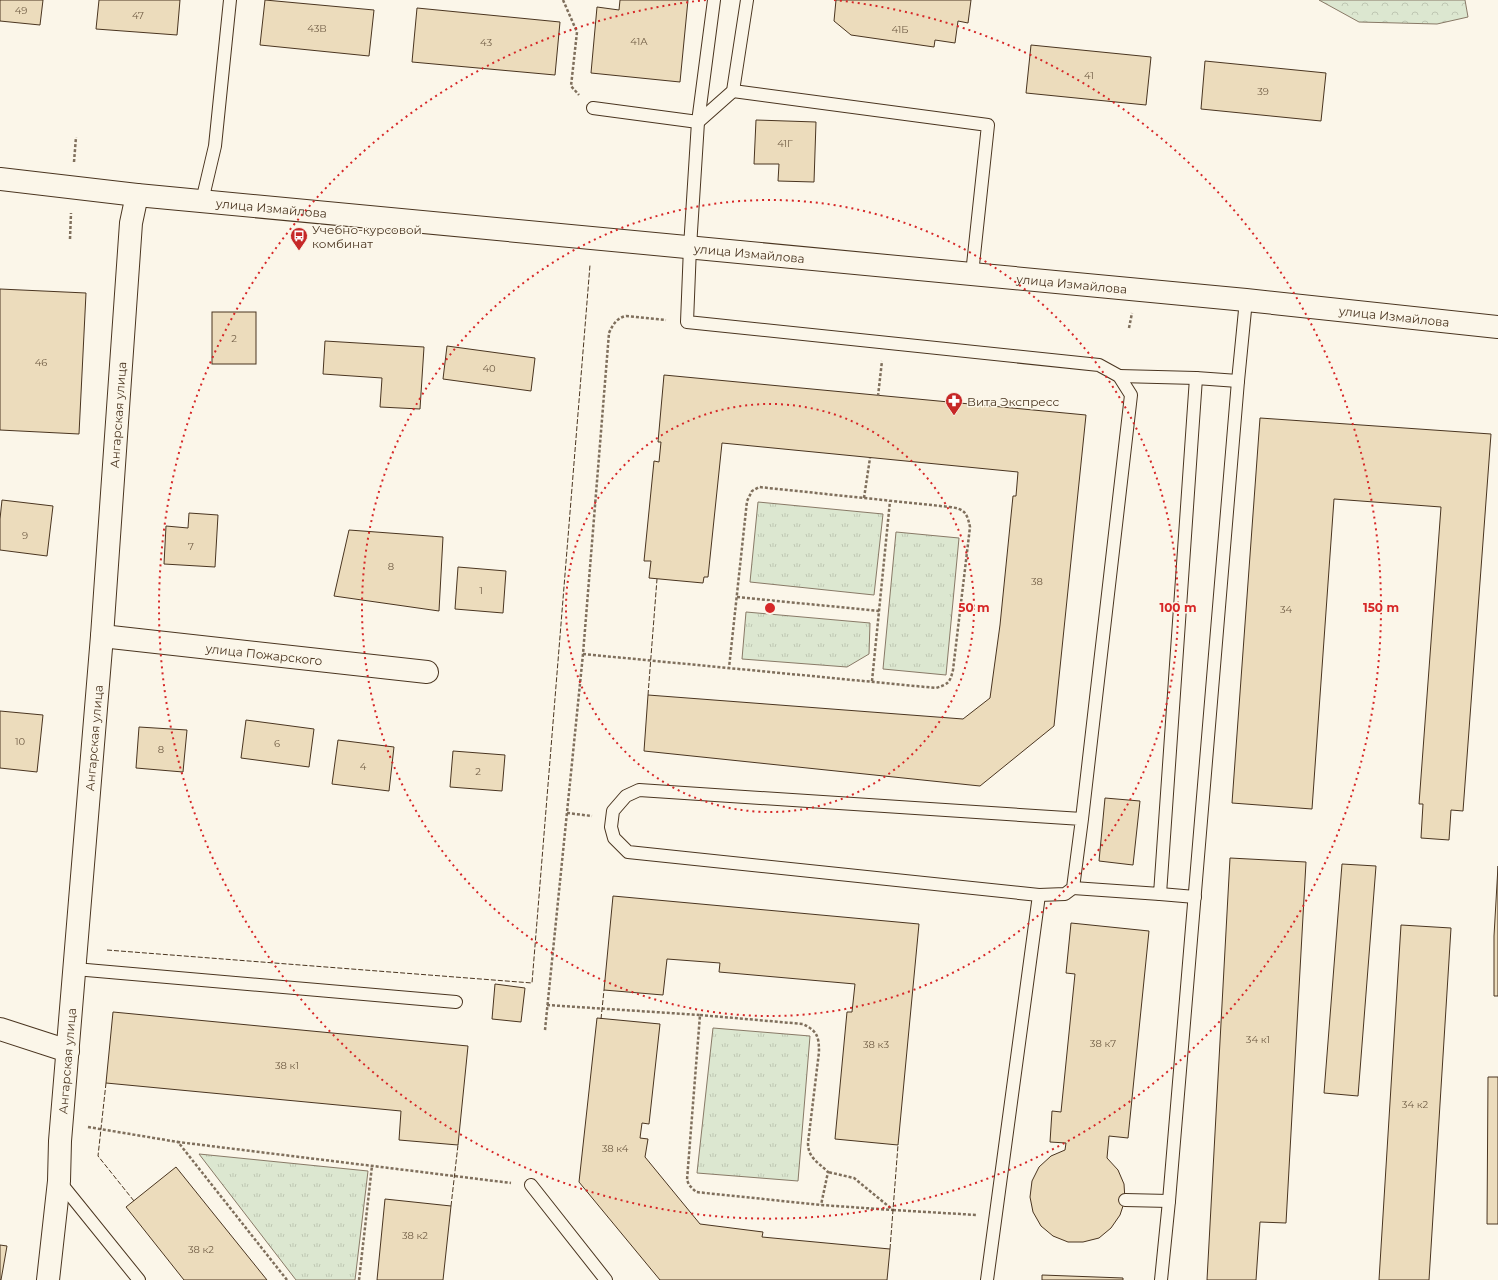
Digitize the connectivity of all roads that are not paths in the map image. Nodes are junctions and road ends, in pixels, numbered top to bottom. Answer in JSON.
{"nodes":[{"id":1,"x":230,"y":0,"type":"edge"},
{"id":2,"x":714,"y":0,"type":"edge"},
{"id":3,"x":747,"y":0,"type":"edge"},
{"id":4,"x":733,"y":91,"type":"junction"},
{"id":5,"x":593,"y":108,"type":"road end"},
{"id":6,"x":698,"y":122,"type":"junction"},
{"id":7,"x":0,"y":179,"type":"edge"},
{"id":8,"x":136,"y":195,"type":"junction"},
{"id":9,"x":202,"y":201,"type":"junction"},
{"id":10,"x":690,"y":247,"type":"junction"},
{"id":11,"x":972,"y":274,"type":"junction"},
{"id":12,"x":1246,"y":300,"type":"junction"},
{"id":13,"x":1498,"y":327,"type":"edge"},
{"id":14,"x":1119,"y":376,"type":"junction"},
{"id":15,"x":1196,"y":378,"type":"junction"},
{"id":16,"x":1238,"y":381,"type":"junction"},
{"id":17,"x":102,"y":636,"type":"junction"},
{"id":18,"x":427,"y":672,"type":"dead end"},
{"id":19,"x":1082,"y":819,"type":"junction"},
{"id":20,"x":1073,"y":888,"type":"junction"},
{"id":21,"x":1160,"y":894,"type":"junction"},
{"id":22,"x":1039,"y":895,"type":"junction"},
{"id":23,"x":1195,"y":896,"type":"junction"},
{"id":24,"x":75,"y":969,"type":"junction"},
{"id":25,"x":456,"y":1002,"type":"dead end"},
{"id":26,"x":0,"y":1029,"type":"edge"},
{"id":27,"x":68,"y":1051,"type":"junction"},
{"id":28,"x":59,"y":1180,"type":"junction"},
{"id":29,"x":531,"y":1185,"type":"road end"},
{"id":30,"x":1125,"y":1200,"type":"dead end"},
{"id":31,"x":1169,"y":1201,"type":"junction"},
{"id":32,"x":48,"y":1280,"type":"edge"},
{"id":33,"x":139,"y":1280,"type":"edge"},
{"id":34,"x":606,"y":1280,"type":"edge"},
{"id":35,"x":987,"y":1280,"type":"edge"},
{"id":36,"x":1161,"y":1280,"type":"edge"}],
"edges":[{"from":1,"to":9,"type":"lane"},
{"from":2,"to":6,"type":"lane"},
{"from":3,"to":4,"type":"lane"},
{"from":4,"to":6,"type":"lane"},
{"from":4,"to":11,"type":"lane"},
{"from":5,"to":6,"type":"lane"},
{"from":6,"to":10,"type":"lane"},
{"from":7,"to":8,"type":"main road","name":"улица Измайлова"},
{"from":8,"to":9,"type":"main road","name":"улица Измайлова"},
{"from":8,"to":17,"type":"main road","name":"Ангарская улица"},
{"from":9,"to":10,"type":"main road","name":"улица Измайлова"},
{"from":10,"to":11,"type":"main road","name":"улица Измайлова"},
{"from":10,"to":14,"type":"lane"},
{"from":11,"to":12,"type":"main road","name":"улица Измайлова"},
{"from":12,"to":13,"type":"main road","name":"улица Измайлова"},
{"from":12,"to":16,"type":"lane"},
{"from":14,"to":15,"type":"lane"},
{"from":14,"to":19,"type":"lane"},
{"from":15,"to":16,"type":"lane"},
{"from":15,"to":21,"type":"lane"},
{"from":16,"to":23,"type":"lane"},
{"from":17,"to":18,"type":"main road","name":"улица Пожарского"},
{"from":17,"to":24,"type":"main road","name":"Ангарская улица"},
{"from":19,"to":20,"type":"lane"},
{"from":19,"to":22,"type":"lane"},
{"from":20,"to":21,"type":"lane"},
{"from":20,"to":22,"type":"lane"},
{"from":21,"to":23,"type":"lane"},
{"from":22,"to":35,"type":"lane"},
{"from":23,"to":31,"type":"lane"},
{"from":24,"to":25,"type":"lane"},
{"from":24,"to":27,"type":"main road","name":"Ангарская улица"},
{"from":26,"to":27,"type":"main road"},
{"from":27,"to":28,"type":"main road","name":"Ангарская улица"},
{"from":28,"to":32,"type":"main road","name":"Ангарская улица"},
{"from":28,"to":33,"type":"lane"},
{"from":29,"to":34,"type":"lane"},
{"from":30,"to":31,"type":"lane"},
{"from":31,"to":36,"type":"lane"}]}
